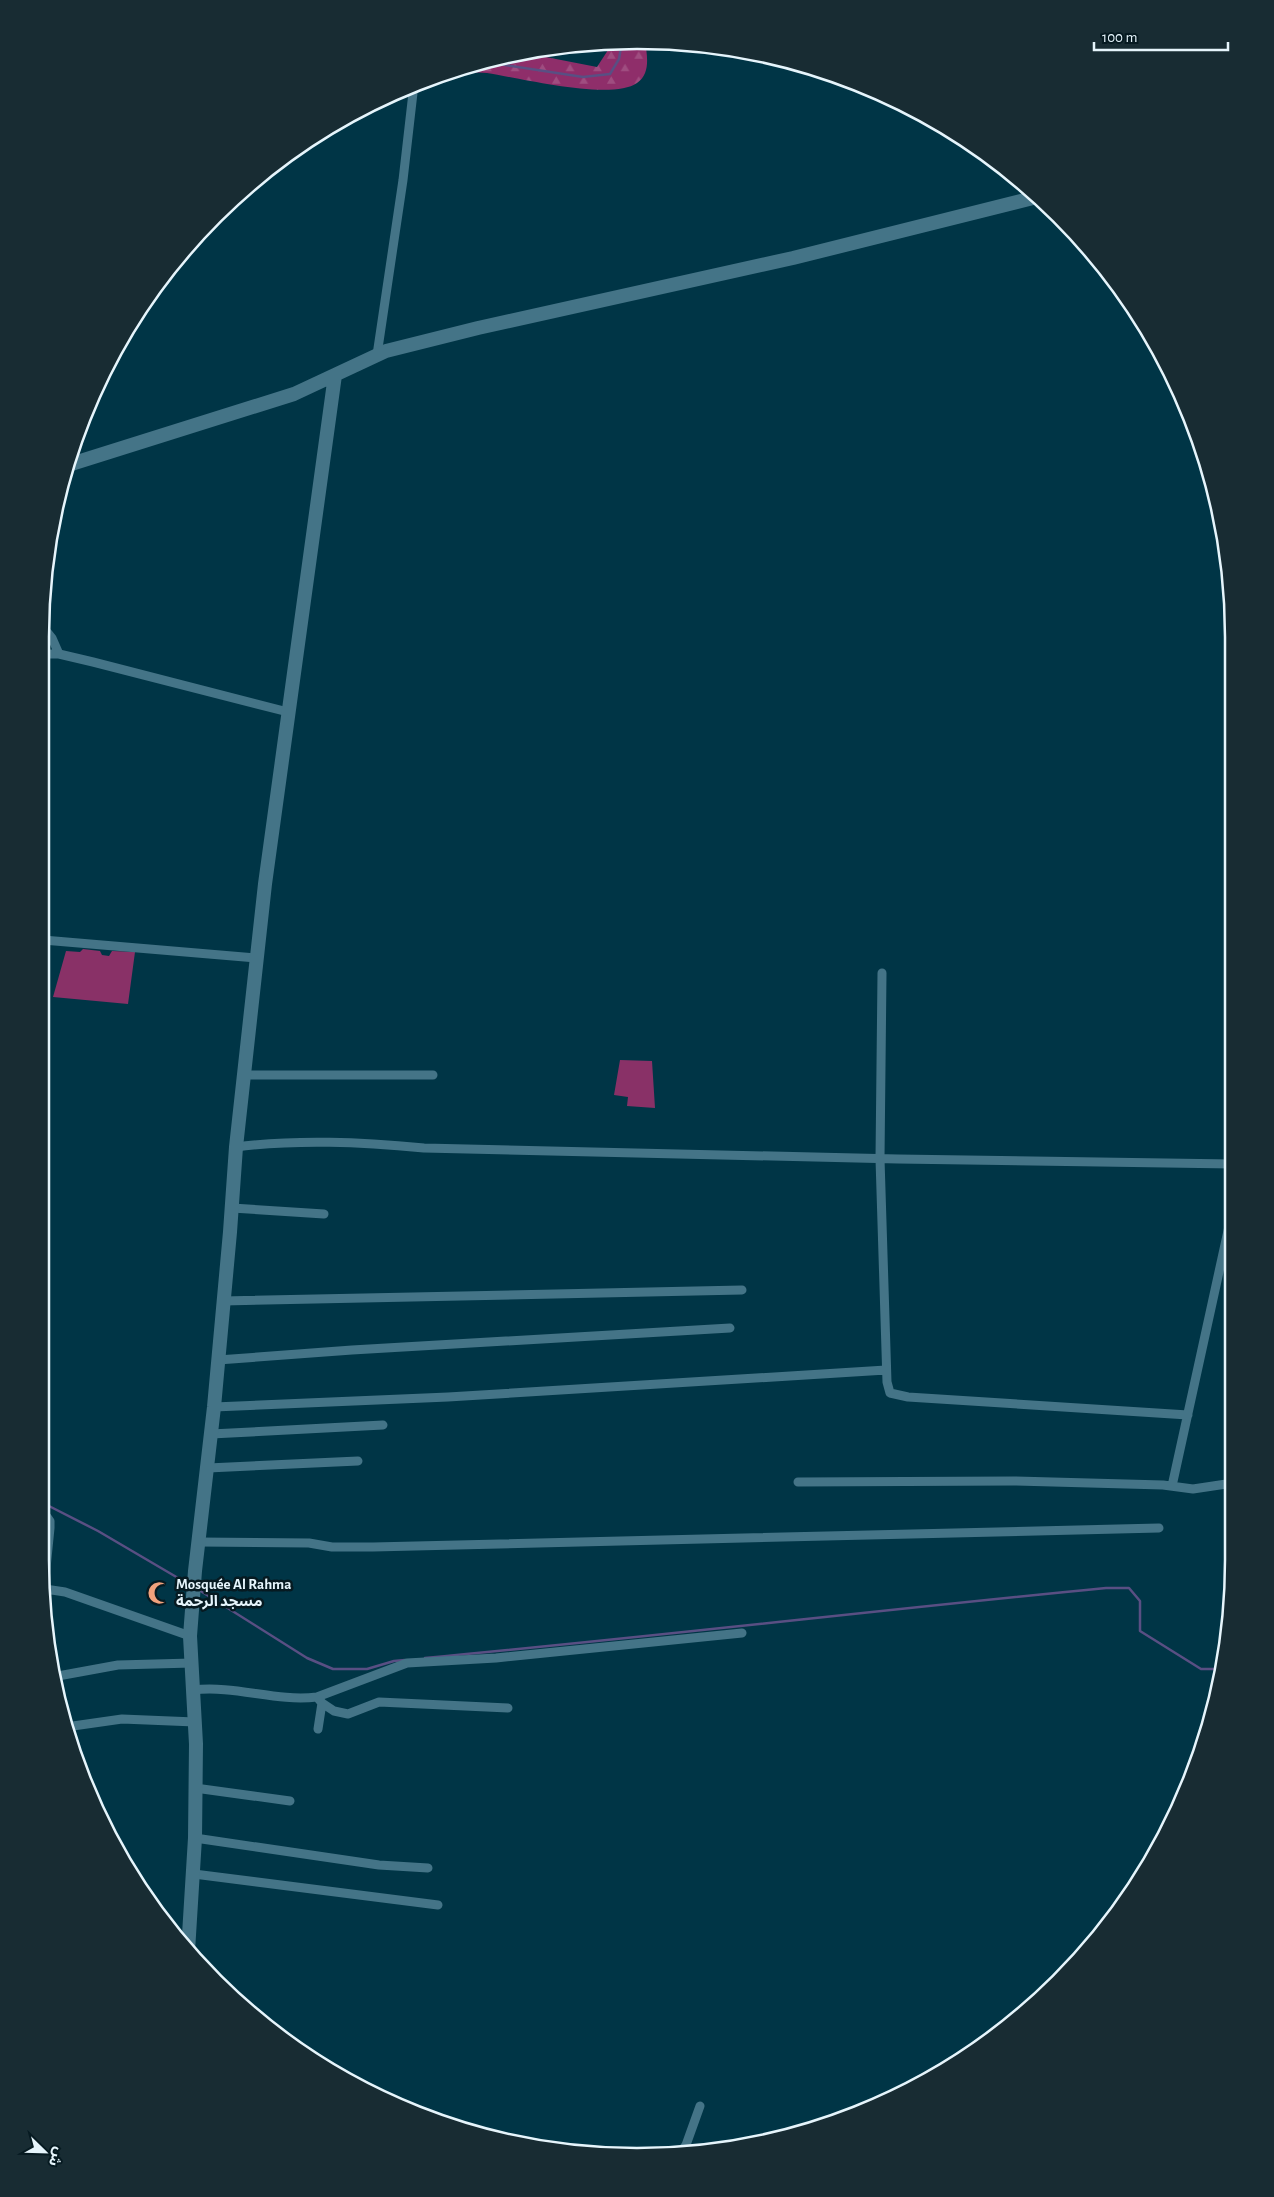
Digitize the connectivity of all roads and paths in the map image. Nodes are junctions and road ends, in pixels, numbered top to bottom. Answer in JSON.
{"nodes":[{"id":1,"x":411,"y":94,"type":"edge"},
{"id":2,"x":1029,"y":199,"type":"edge"},
{"id":3,"x":376,"y":355,"type":"junction"},
{"id":4,"x":334,"y":375,"type":"junction"},
{"id":5,"x":76,"y":463,"type":"edge"},
{"id":6,"x":49,"y":634,"type":"edge"},
{"id":7,"x":49,"y":654,"type":"edge"},
{"id":8,"x":59,"y":654,"type":"junction"},
{"id":9,"x":288,"y":712,"type":"junction"},
{"id":10,"x":49,"y":941,"type":"edge"},
{"id":11,"x":257,"y":958,"type":"junction"},
{"id":12,"x":882,"y":973,"type":"dead end"},
{"id":13,"x":433,"y":1074,"type":"dead end"},
{"id":14,"x":244,"y":1076,"type":"junction"},
{"id":15,"x":236,"y":1147,"type":"junction"},
{"id":16,"x":880,"y":1158,"type":"junction"},
{"id":17,"x":1225,"y":1164,"type":"edge"},
{"id":18,"x":232,"y":1208,"type":"junction"},
{"id":19,"x":324,"y":1214,"type":"dead end"},
{"id":20,"x":1225,"y":1245,"type":"edge"},
{"id":21,"x":742,"y":1290,"type":"dead end"},
{"id":22,"x":223,"y":1302,"type":"junction"},
{"id":23,"x":730,"y":1328,"type":"dead end"},
{"id":24,"x":218,"y":1360,"type":"junction"},
{"id":25,"x":886,"y":1370,"type":"junction"},
{"id":26,"x":214,"y":1407,"type":"junction"},
{"id":27,"x":1188,"y":1415,"type":"junction"},
{"id":28,"x":383,"y":1425,"type":"dead end"},
{"id":29,"x":211,"y":1434,"type":"junction"},
{"id":30,"x":358,"y":1462,"type":"dead end"},
{"id":31,"x":208,"y":1468,"type":"junction"},
{"id":32,"x":798,"y":1482,"type":"dead end"},
{"id":33,"x":1225,"y":1484,"type":"edge"},
{"id":34,"x":1172,"y":1486,"type":"junction"},
{"id":35,"x":49,"y":1520,"type":"edge"},
{"id":36,"x":1159,"y":1528,"type":"dead end"},
{"id":37,"x":49,"y":1538,"type":"edge"},
{"id":38,"x":199,"y":1542,"type":"junction"},
{"id":39,"x":50,"y":1590,"type":"edge"},
{"id":40,"x":742,"y":1633,"type":"dead end"},
{"id":41,"x":190,"y":1636,"type":"junction"},
{"id":42,"x":192,"y":1663,"type":"junction"},
{"id":43,"x":60,"y":1676,"type":"edge"},
{"id":44,"x":193,"y":1690,"type":"junction"},
{"id":45,"x":319,"y":1700,"type":"junction"},
{"id":46,"x":508,"y":1708,"type":"dead end"},
{"id":47,"x":195,"y":1722,"type":"junction"},
{"id":48,"x":73,"y":1726,"type":"edge"},
{"id":49,"x":318,"y":1729,"type":"dead end"},
{"id":50,"x":195,"y":1788,"type":"junction"},
{"id":51,"x":290,"y":1801,"type":"dead end"},
{"id":52,"x":195,"y":1838,"type":"junction"},
{"id":53,"x":428,"y":1868,"type":"dead end"},
{"id":54,"x":194,"y":1874,"type":"junction"},
{"id":55,"x":438,"y":1905,"type":"dead end"},
{"id":56,"x":189,"y":1941,"type":"edge"},
{"id":57,"x":700,"y":2106,"type":"dead end"},
{"id":58,"x":685,"y":2146,"type":"edge"}],
"edges":[{"from":1,"to":3,"type":"street"},
{"from":2,"to":3,"type":"street"},
{"from":3,"to":4,"type":"street"},
{"from":4,"to":5,"type":"street"},
{"from":4,"to":9,"type":"street"},
{"from":6,"to":8,"type":"street"},
{"from":7,"to":8,"type":"street"},
{"from":8,"to":9,"type":"street"},
{"from":9,"to":11,"type":"street"},
{"from":10,"to":11,"type":"street"},
{"from":11,"to":14,"type":"street"},
{"from":12,"to":16,"type":"street"},
{"from":13,"to":14,"type":"street"},
{"from":14,"to":15,"type":"street"},
{"from":15,"to":16,"type":"street"},
{"from":15,"to":18,"type":"street"},
{"from":16,"to":17,"type":"street"},
{"from":16,"to":25,"type":"street"},
{"from":18,"to":19,"type":"street"},
{"from":18,"to":22,"type":"street"},
{"from":20,"to":27,"type":"street"},
{"from":21,"to":22,"type":"street"},
{"from":22,"to":24,"type":"street"},
{"from":23,"to":24,"type":"street"},
{"from":24,"to":26,"type":"street"},
{"from":25,"to":26,"type":"street"},
{"from":25,"to":27,"type":"street"},
{"from":26,"to":29,"type":"street"},
{"from":27,"to":34,"type":"street"},
{"from":28,"to":29,"type":"street"},
{"from":29,"to":31,"type":"street"},
{"from":30,"to":31,"type":"street"},
{"from":31,"to":38,"type":"street"},
{"from":32,"to":34,"type":"street"},
{"from":33,"to":34,"type":"street"},
{"from":35,"to":37,"type":"street"},
{"from":36,"to":38,"type":"street"},
{"from":38,"to":41,"type":"street"},
{"from":39,"to":41,"type":"street"},
{"from":40,"to":45,"type":"street"},
{"from":41,"to":42,"type":"street"},
{"from":42,"to":43,"type":"street"},
{"from":42,"to":44,"type":"street"},
{"from":44,"to":45,"type":"street"},
{"from":44,"to":47,"type":"street"},
{"from":45,"to":46,"type":"street"},
{"from":45,"to":49,"type":"street"},
{"from":47,"to":48,"type":"street"},
{"from":47,"to":50,"type":"street"},
{"from":50,"to":51,"type":"street"},
{"from":50,"to":52,"type":"street"},
{"from":52,"to":53,"type":"street"},
{"from":52,"to":54,"type":"street"},
{"from":54,"to":55,"type":"street"},
{"from":54,"to":56,"type":"street"},
{"from":57,"to":58,"type":"street"}]}
